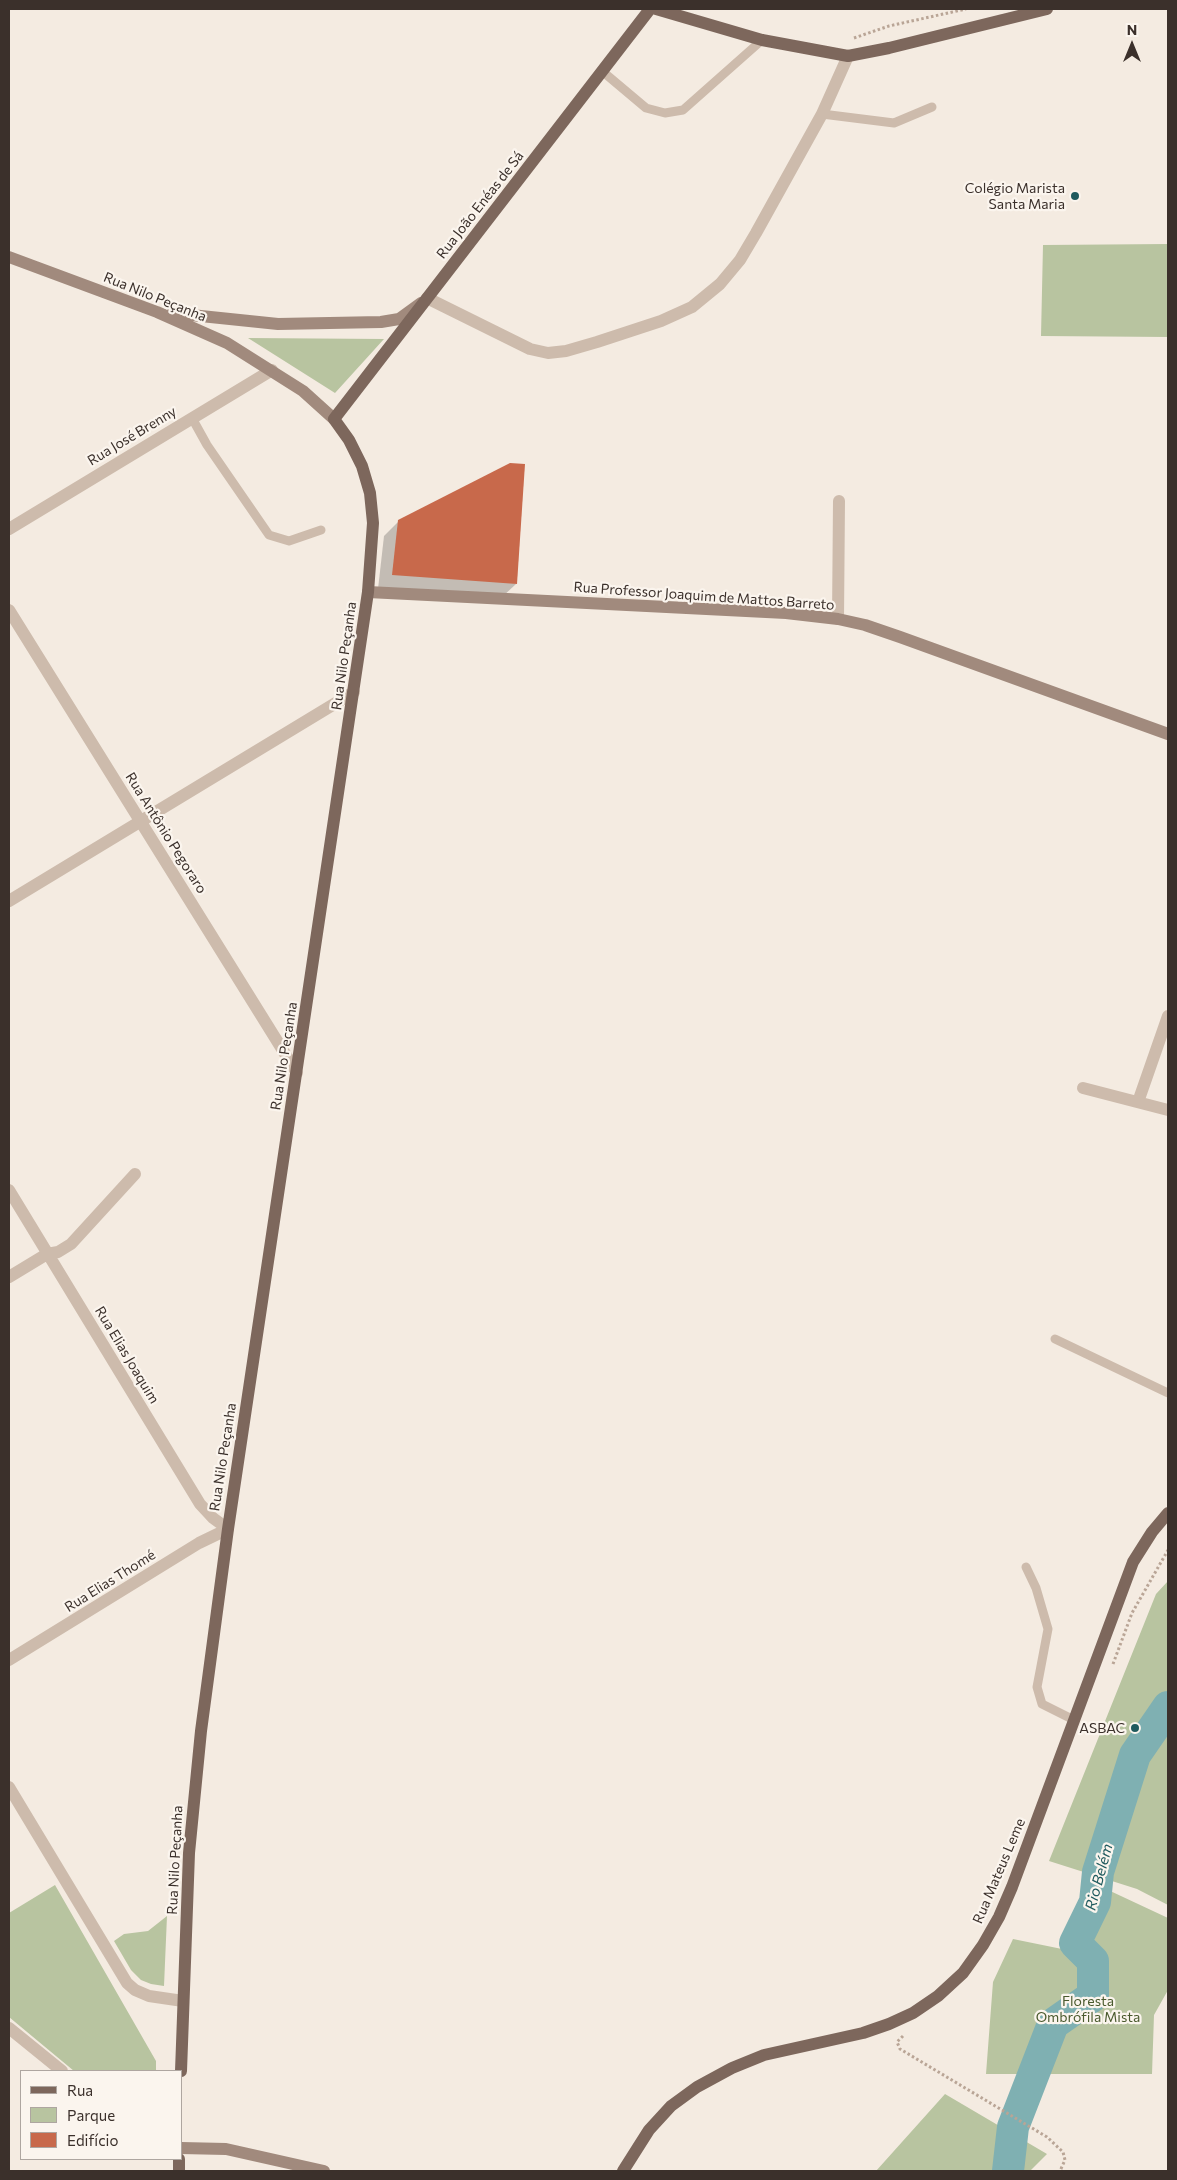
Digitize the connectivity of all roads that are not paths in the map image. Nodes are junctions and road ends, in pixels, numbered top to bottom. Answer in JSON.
{"nodes":[{"id":1,"x":650,"y":9,"type":"edge"},
{"id":2,"x":656,"y":9,"type":"edge"},
{"id":3,"x":1047,"y":9,"type":"edge"},
{"id":4,"x":762,"y":40,"type":"junction"},
{"id":5,"x":848,"y":56,"type":"junction"},
{"id":6,"x":602,"y":71,"type":"junction"},
{"id":7,"x":932,"y":107,"type":"dead end"},
{"id":8,"x":822,"y":114,"type":"junction"},
{"id":9,"x":9,"y":257,"type":"edge"},
{"id":10,"x":427,"y":298,"type":"junction"},
{"id":11,"x":157,"y":312,"type":"junction"},
{"id":12,"x":272,"y":370,"type":"junction"},
{"id":13,"x":192,"y":418,"type":"junction"},
{"id":14,"x":334,"y":419,"type":"junction"},
{"id":15,"x":839,"y":500,"type":"dead end"},
{"id":16,"x":9,"y":529,"type":"edge"},
{"id":17,"x":321,"y":530,"type":"dead end"},
{"id":18,"x":368,"y":592,"type":"junction"},
{"id":19,"x":9,"y":610,"type":"edge"},
{"id":20,"x":838,"y":619,"type":"junction"},
{"id":21,"x":354,"y":692,"type":"junction"},
{"id":22,"x":1168,"y":734,"type":"edge"},
{"id":23,"x":141,"y":821,"type":"junction"},
{"id":24,"x":9,"y":901,"type":"edge"},
{"id":25,"x":1168,"y":1016,"type":"edge"},
{"id":26,"x":297,"y":1073,"type":"junction"},
{"id":27,"x":1083,"y":1088,"type":"dead end"},
{"id":28,"x":1138,"y":1102,"type":"junction"},
{"id":29,"x":1168,"y":1110,"type":"edge"},
{"id":30,"x":135,"y":1174,"type":"dead end"},
{"id":31,"x":9,"y":1190,"type":"edge"},
{"id":32,"x":48,"y":1254,"type":"junction"},
{"id":33,"x":9,"y":1277,"type":"edge"},
{"id":34,"x":1055,"y":1339,"type":"dead end"},
{"id":35,"x":1168,"y":1393,"type":"edge"},
{"id":36,"x":1168,"y":1513,"type":"edge"},
{"id":37,"x":228,"y":1529,"type":"junction"},
{"id":38,"x":1026,"y":1567,"type":"dead end"},
{"id":39,"x":9,"y":1660,"type":"edge"},
{"id":40,"x":1074,"y":1720,"type":"junction"},
{"id":41,"x":9,"y":1787,"type":"edge"},
{"id":42,"x":182,"y":2001,"type":"junction"},
{"id":43,"x":9,"y":2028,"type":"edge"},
{"id":44,"x":61,"y":2070,"type":"edge"},
{"id":45,"x":181,"y":2070,"type":"edge"},
{"id":46,"x":182,"y":2148,"type":"edge"},
{"id":47,"x":324,"y":2171,"type":"edge"},
{"id":48,"x":624,"y":2171,"type":"edge"}],
"edges":[{"from":1,"to":6,"type":"main road","name":"Rua João Enéas de Sá"},
{"from":2,"to":4,"type":"main road"},
{"from":3,"to":5,"type":"main road"},
{"from":4,"to":5,"type":"main road"},
{"from":4,"to":6,"type":"lane"},
{"from":5,"to":8,"type":"street"},
{"from":6,"to":10,"type":"main road","name":"Rua João Enéas de Sá"},
{"from":7,"to":8,"type":"lane"},
{"from":8,"to":10,"type":"street"},
{"from":9,"to":11,"type":"main road","name":"Rua Nilo Peçanha"},
{"from":10,"to":11,"type":"main road"},
{"from":10,"to":14,"type":"main road","name":"Rua João Enéas de Sá"},
{"from":11,"to":12,"type":"main road","name":"Rua Nilo Peçanha"},
{"from":12,"to":13,"type":"street","name":"Rua José Brenny"},
{"from":12,"to":14,"type":"main road","name":"Rua Nilo Peçanha"},
{"from":13,"to":16,"type":"street","name":"Rua José Brenny"},
{"from":13,"to":17,"type":"lane"},
{"from":14,"to":18,"type":"main road","name":"Rua Nilo Peçanha"},
{"from":15,"to":20,"type":"street"},
{"from":18,"to":20,"type":"main road","name":"Rua Professor Joaquim de Mattos Barreto"},
{"from":18,"to":21,"type":"main road","name":"Rua Nilo Peçanha"},
{"from":19,"to":23,"type":"street","name":"Rua Antônio Pegoraro"},
{"from":20,"to":22,"type":"main road","name":"Rua Professor Joaquim de Mattos Barreto"},
{"from":21,"to":23,"type":"street"},
{"from":21,"to":26,"type":"main road","name":"Rua Nilo Peçanha"},
{"from":23,"to":24,"type":"street"},
{"from":23,"to":26,"type":"street","name":"Rua Antônio Pegoraro"},
{"from":25,"to":28,"type":"street"},
{"from":26,"to":37,"type":"main road","name":"Rua Nilo Peçanha"},
{"from":27,"to":28,"type":"street"},
{"from":28,"to":29,"type":"street"},
{"from":30,"to":32,"type":"street"},
{"from":31,"to":32,"type":"street","name":"Rua Elias Joaquim"},
{"from":32,"to":33,"type":"street"},
{"from":32,"to":37,"type":"street","name":"Rua Elias Joaquim"},
{"from":34,"to":35,"type":"lane"},
{"from":36,"to":40,"type":"main road","name":"Rua Mateus Leme"},
{"from":37,"to":39,"type":"street","name":"Rua Elias Thomé"},
{"from":37,"to":42,"type":"main road","name":"Rua Nilo Peçanha"},
{"from":38,"to":40,"type":"lane"},
{"from":40,"to":48,"type":"main road","name":"Rua Mateus Leme"},
{"from":41,"to":42,"type":"street"},
{"from":42,"to":45,"type":"main road","name":"Rua Nilo Peçanha"},
{"from":43,"to":44,"type":"street"},
{"from":46,"to":47,"type":"main road"}]}
